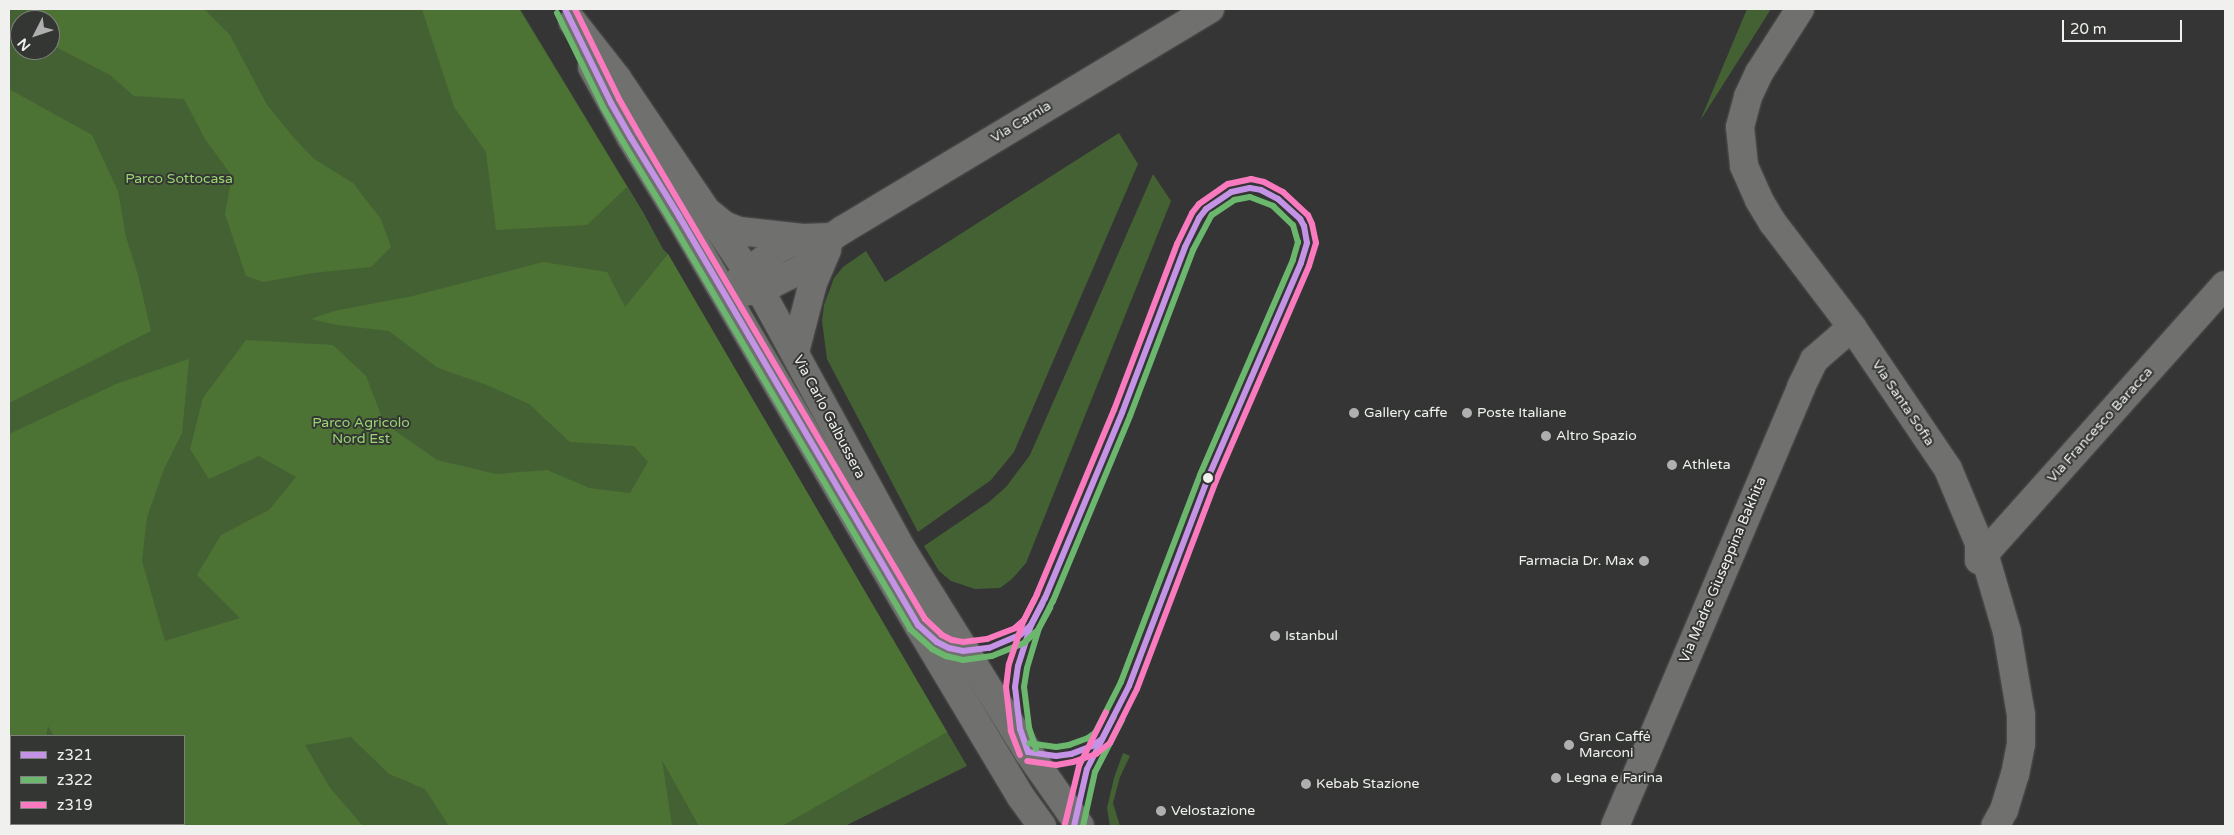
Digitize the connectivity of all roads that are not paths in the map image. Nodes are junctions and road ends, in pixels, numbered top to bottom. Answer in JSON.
{"nodes":[{"id":1,"x":1210,"y":9,"type":"edge"},
{"id":2,"x":1800,"y":9,"type":"edge"},
{"id":3,"x":569,"y":15,"type":"edge"},
{"id":4,"x":708,"y":212,"type":"junction"},
{"id":5,"x":832,"y":237,"type":"junction"},
{"id":6,"x":803,"y":238,"type":"junction"},
{"id":7,"x":754,"y":280,"type":"junction"},
{"id":8,"x":2224,"y":291,"type":"edge"},
{"id":9,"x":725,"y":294,"type":"junction"},
{"id":10,"x":1852,"y":327,"type":"junction"},
{"id":11,"x":795,"y":352,"type":"junction"},
{"id":12,"x":1979,"y":560,"type":"junction"},
{"id":13,"x":1078,"y":823,"type":"edge"},
{"id":14,"x":1042,"y":826,"type":"edge"},
{"id":15,"x":1615,"y":826,"type":"edge"},
{"id":16,"x":1995,"y":826,"type":"edge"}],
"edges":[{"from":1,"to":5,"type":"street","name":"Via Carnia"},
{"from":2,"to":10,"type":"street","name":"Via Santa Sofia"},
{"from":3,"to":4,"type":"street","name":"Via Carlo Galbussera"},
{"from":3,"to":9,"type":"street","name":"Via Carlo Galbussera"},
{"from":4,"to":6,"type":"street"},
{"from":4,"to":7,"type":"street","name":"Via Carlo Galbussera"},
{"from":5,"to":6,"type":"street"},
{"from":5,"to":7,"type":"street"},
{"from":5,"to":11,"type":"street"},
{"from":6,"to":7,"type":"street"},
{"from":7,"to":9,"type":"street"},
{"from":7,"to":11,"type":"street","name":"Via Carlo Galbussera"},
{"from":8,"to":12,"type":"street","name":"Via Francesco Baracca"},
{"from":9,"to":14,"type":"street","name":"Via Carlo Galbussera"},
{"from":10,"to":12,"type":"street","name":"Via Santa Sofia"},
{"from":10,"to":15,"type":"street","name":"Via Madre Giuseppina Bakhita"},
{"from":11,"to":13,"type":"street","name":"Via Carlo Galbussera"},
{"from":12,"to":16,"type":"street","name":"Via Santa Sofia"}]}
